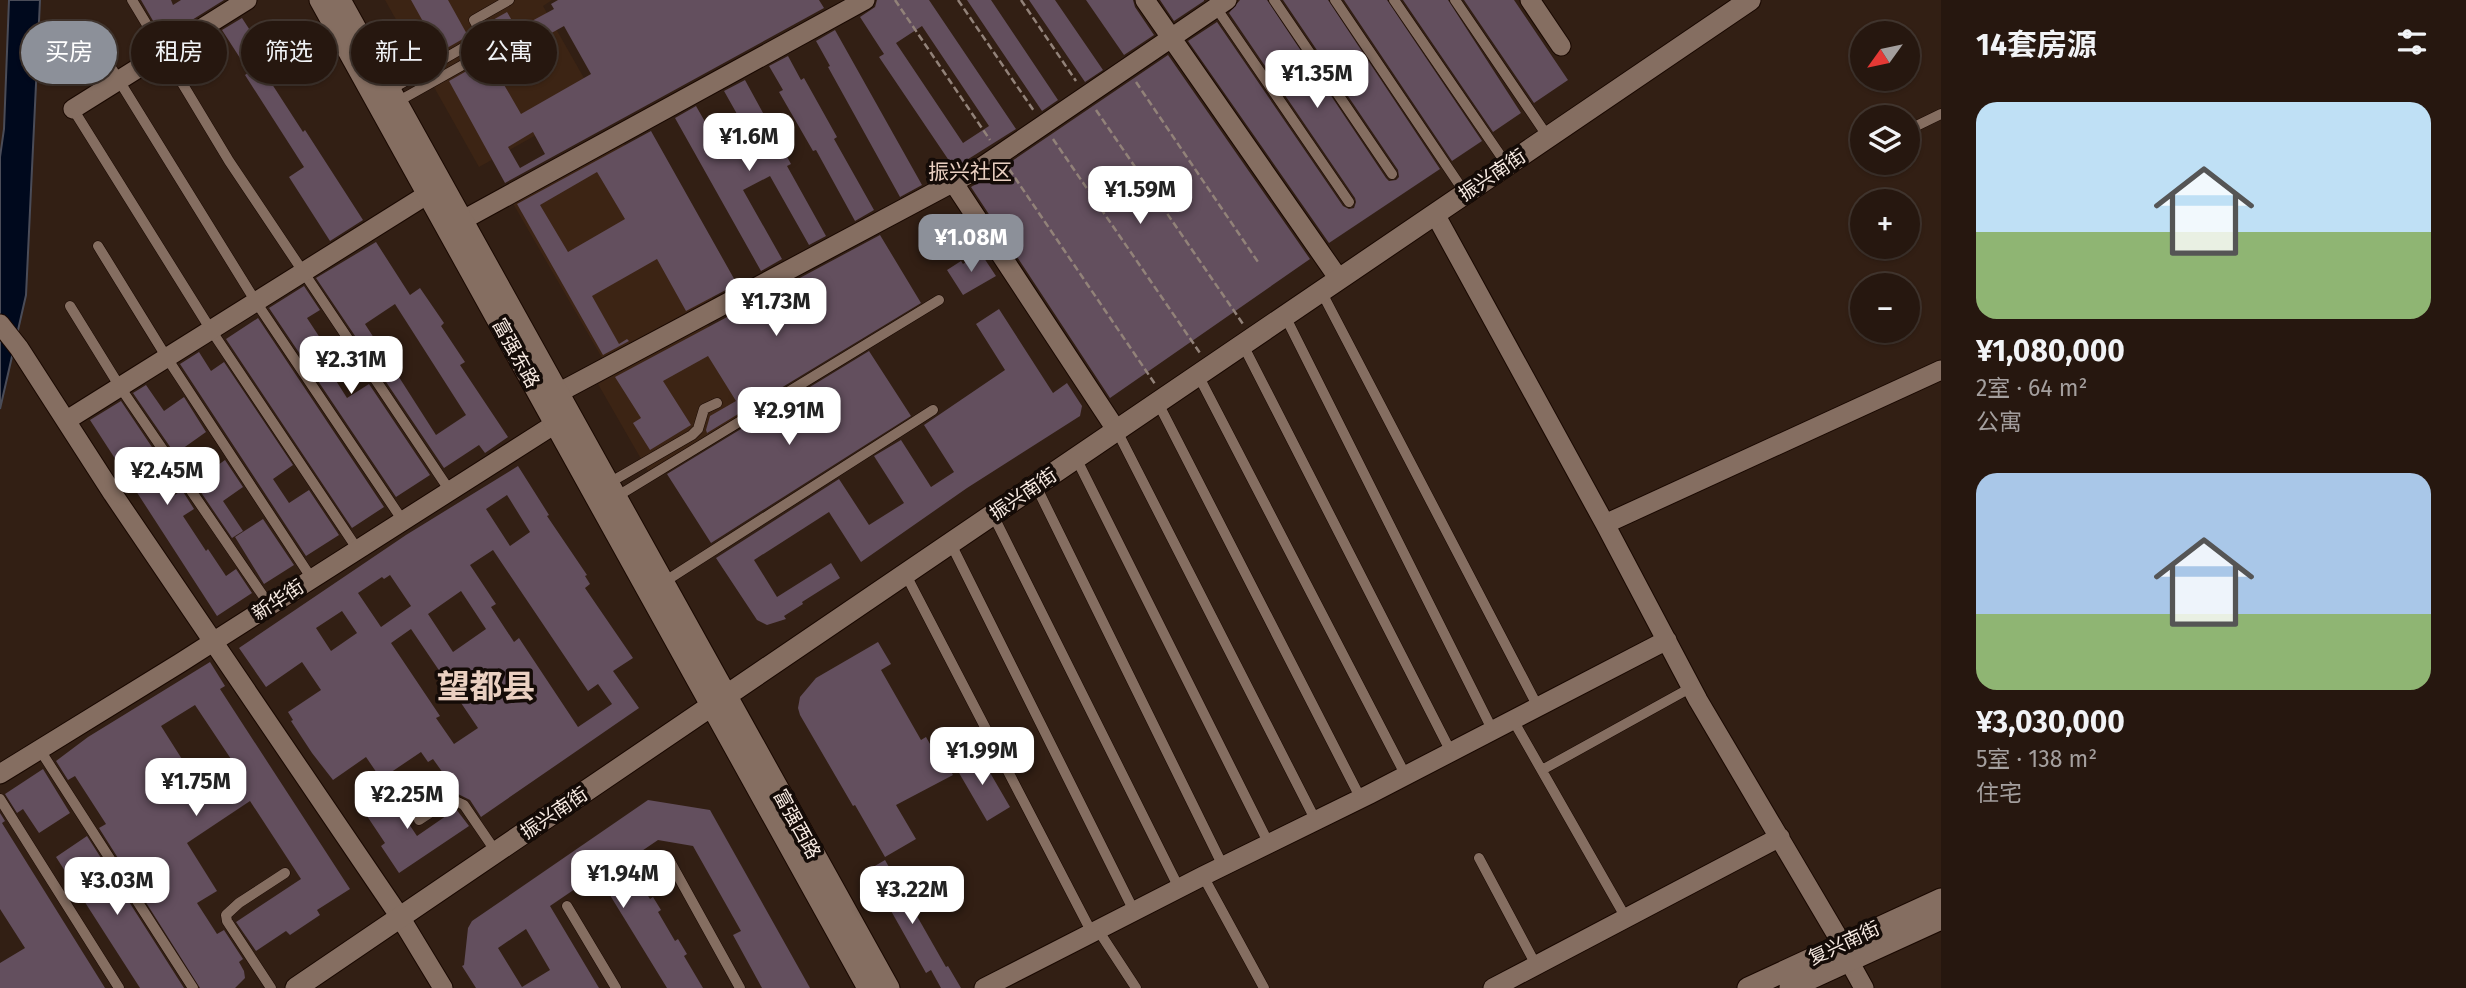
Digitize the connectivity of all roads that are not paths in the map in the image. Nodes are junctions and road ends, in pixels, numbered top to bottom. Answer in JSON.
{"nodes":[{"id":1,"x":132,"y":0,"type":"edge"},
{"id":2,"x":247,"y":0,"type":"edge"},
{"id":3,"x":320,"y":0,"type":"edge"},
{"id":4,"x":340,"y":0,"type":"edge"},
{"id":5,"x":509,"y":0,"type":"edge"},
{"id":6,"x":865,"y":0,"type":"edge"},
{"id":7,"x":1145,"y":0,"type":"edge"},
{"id":8,"x":1274,"y":0,"type":"edge"},
{"id":9,"x":1335,"y":0,"type":"edge"},
{"id":10,"x":1394,"y":0,"type":"edge"},
{"id":11,"x":1455,"y":0,"type":"edge"},
{"id":12,"x":1530,"y":0,"type":"edge"},
{"id":13,"x":1750,"y":0,"type":"edge"},
{"id":14,"x":1218,"y":3,"type":"edge"},
{"id":15,"x":145,"y":21,"type":"edge"},
{"id":16,"x":213,"y":21,"type":"edge"},
{"id":17,"x":1171,"y":38,"type":"junction"},
{"id":18,"x":1561,"y":46,"type":"dead end"},
{"id":19,"x":461,"y":64,"type":"edge"},
{"id":20,"x":131,"y":73,"type":"edge"},
{"id":21,"x":117,"y":78,"type":"edge"},
{"id":22,"x":119,"y":81,"type":"junction"},
{"id":23,"x":182,"y":84,"type":"edge"},
{"id":24,"x":393,"y":96,"type":"junction"},
{"id":25,"x":74,"y":109,"type":"joint"},
{"id":26,"x":1941,"y":114,"type":"edge"},
{"id":27,"x":1920,"y":124,"type":"edge"},
{"id":28,"x":1548,"y":137,"type":"junction"},
{"id":29,"x":1507,"y":165,"type":"junction"},
{"id":30,"x":1392,"y":174,"type":"dead end"},
{"id":31,"x":953,"y":182,"type":"junction"},
{"id":32,"x":1465,"y":193,"type":"junction"},
{"id":33,"x":428,"y":194,"type":"junction"},
{"id":34,"x":1349,"y":202,"type":"dead end"},
{"id":35,"x":1435,"y":214,"type":"junction"},
{"id":36,"x":463,"y":220,"type":"junction"},
{"id":37,"x":98,"y":246,"type":"dead end"},
{"id":38,"x":302,"y":273,"type":"junction"},
{"id":39,"x":1339,"y":279,"type":"junction"},
{"id":40,"x":1321,"y":291,"type":"junction"},
{"id":41,"x":939,"y":300,"type":"dead end"},
{"id":42,"x":256,"y":302,"type":"junction"},
{"id":43,"x":70,"y":306,"type":"dead end"},
{"id":44,"x":1284,"y":316,"type":"junction"},
{"id":45,"x":0,"y":324,"type":"edge"},
{"id":46,"x":211,"y":330,"type":"junction"},
{"id":47,"x":1248,"y":342,"type":"junction"},
{"id":48,"x":167,"y":358,"type":"junction"},
{"id":49,"x":1941,"y":370,"type":"edge"},
{"id":50,"x":1204,"y":371,"type":"junction"},
{"id":51,"x":120,"y":387,"type":"junction"},
{"id":52,"x":558,"y":393,"type":"junction"},
{"id":53,"x":1161,"y":400,"type":"junction"},
{"id":54,"x":717,"y":403,"type":"dead end"},
{"id":55,"x":933,"y":410,"type":"dead end"},
{"id":56,"x":67,"y":420,"type":"junction"},
{"id":57,"x":555,"y":424,"type":"junction"},
{"id":58,"x":1117,"y":431,"type":"junction"},
{"id":59,"x":1076,"y":458,"type":"junction"},
{"id":60,"x":1036,"y":486,"type":"junction"},
{"id":61,"x":612,"y":490,"type":"junction"},
{"id":62,"x":450,"y":491,"type":"junction"},
{"id":63,"x":993,"y":515,"type":"junction"},
{"id":64,"x":402,"y":521,"type":"junction"},
{"id":65,"x":1605,"y":524,"type":"junction"},
{"id":66,"x":951,"y":544,"type":"junction"},
{"id":67,"x":358,"y":550,"type":"junction"},
{"id":68,"x":906,"y":575,"type":"junction"},
{"id":69,"x":312,"y":579,"type":"junction"},
{"id":70,"x":663,"y":582,"type":"junction"},
{"id":71,"x":270,"y":606,"type":"junction"},
{"id":72,"x":1667,"y":640,"type":"junction"},
{"id":73,"x":214,"y":642,"type":"junction"},
{"id":74,"x":1692,"y":687,"type":"junction"},
{"id":75,"x":719,"y":701,"type":"junction"},
{"id":76,"x":1538,"y":707,"type":"junction"},
{"id":77,"x":1513,"y":720,"type":"junction"},
{"id":78,"x":1493,"y":731,"type":"junction"},
{"id":79,"x":40,"y":750,"type":"junction"},
{"id":80,"x":1451,"y":752,"type":"junction"},
{"id":81,"x":1542,"y":770,"type":"junction"},
{"id":82,"x":0,"y":774,"type":"edge"},
{"id":83,"x":1406,"y":776,"type":"junction"},
{"id":84,"x":0,"y":799,"type":"edge"},
{"id":85,"x":1361,"y":799,"type":"junction"},
{"id":86,"x":419,"y":820,"type":"dead end"},
{"id":87,"x":1316,"y":821,"type":"junction"},
{"id":88,"x":1780,"y":836,"type":"junction"},
{"id":89,"x":1269,"y":844,"type":"junction"},
{"id":90,"x":496,"y":852,"type":"junction"},
{"id":91,"x":667,"y":856,"type":"dead end"},
{"id":92,"x":1479,"y":858,"type":"dead end"},
{"id":93,"x":1223,"y":866,"type":"junction"},
{"id":94,"x":285,"y":873,"type":"dead end"},
{"id":95,"x":1203,"y":876,"type":"junction"},
{"id":96,"x":1179,"y":888,"type":"junction"},
{"id":97,"x":1941,"y":899,"type":"edge"},
{"id":98,"x":567,"y":906,"type":"dead end"},
{"id":99,"x":1134,"y":911,"type":"junction"},
{"id":100,"x":400,"y":917,"type":"junction"},
{"id":101,"x":1626,"y":918,"type":"junction"},
{"id":102,"x":1941,"y":919,"type":"edge"},
{"id":103,"x":1095,"y":932,"type":"junction"},
{"id":104,"x":1845,"y":952,"type":"junction"},
{"id":105,"x":1536,"y":965,"type":"junction"},
{"id":106,"x":119,"y":988,"type":"edge"},
{"id":107,"x":192,"y":988,"type":"edge"},
{"id":108,"x":271,"y":988,"type":"edge"},
{"id":109,"x":296,"y":988,"type":"edge"},
{"id":110,"x":443,"y":988,"type":"edge"},
{"id":111,"x":616,"y":988,"type":"edge"},
{"id":112,"x":740,"y":988,"type":"edge"},
{"id":113,"x":868,"y":988,"type":"edge"},
{"id":114,"x":889,"y":988,"type":"edge"},
{"id":115,"x":984,"y":988,"type":"edge"},
{"id":116,"x":1136,"y":988,"type":"edge"},
{"id":117,"x":1265,"y":988,"type":"edge"},
{"id":118,"x":1493,"y":988,"type":"edge"},
{"id":119,"x":1748,"y":988,"type":"edge"},
{"id":120,"x":1790,"y":988,"type":"edge"},
{"id":121,"x":1864,"y":988,"type":"edge"}],
"edges":[{"from":1,"to":15,"type":"lane"},
{"from":2,"to":16,"type":"street"},
{"from":3,"to":33,"type":"main road","name":"富强东路"},
{"from":4,"to":24,"type":"main road","name":"富强东路"},
{"from":5,"to":24,"type":"lane"},
{"from":6,"to":36,"type":"street"},
{"from":7,"to":17,"type":"street"},
{"from":8,"to":30,"type":"lane"},
{"from":9,"to":32,"type":"lane"},
{"from":10,"to":29,"type":"lane"},
{"from":11,"to":28,"type":"lane"},
{"from":12,"to":18,"type":"street"},
{"from":13,"to":28,"type":"main road","name":"振兴南街"},
{"from":14,"to":17,"type":"street"},
{"from":14,"to":34,"type":"lane"},
{"from":17,"to":31,"type":"street"},
{"from":17,"to":39,"type":"street"},
{"from":19,"to":24,"type":"lane"},
{"from":20,"to":22,"type":"street"},
{"from":21,"to":22,"type":"lane"},
{"from":22,"to":25,"type":"street"},
{"from":22,"to":42,"type":"lane"},
{"from":23,"to":38,"type":"lane"},
{"from":24,"to":36,"type":"main road","name":"富强东路"},
{"from":25,"to":46,"type":"lane"},
{"from":26,"to":27,"type":"lane"},
{"from":28,"to":29,"type":"main road","name":"振兴南街"},
{"from":29,"to":32,"type":"main road","name":"振兴南街"},
{"from":31,"to":52,"type":"street"},
{"from":31,"to":58,"type":"street"},
{"from":32,"to":35,"type":"main road","name":"振兴南街"},
{"from":33,"to":38,"type":"street"},
{"from":33,"to":57,"type":"main road","name":"富强东路"},
{"from":35,"to":39,"type":"main road","name":"振兴南街"},
{"from":35,"to":65,"type":"street"},
{"from":36,"to":52,"type":"main road","name":"富强东路"},
{"from":37,"to":48,"type":"lane"},
{"from":38,"to":42,"type":"street"},
{"from":38,"to":62,"type":"lane"},
{"from":39,"to":40,"type":"main road","name":"振兴南街"},
{"from":40,"to":44,"type":"main road","name":"振兴南街"},
{"from":40,"to":76,"type":"lane"},
{"from":41,"to":61,"type":"lane"},
{"from":42,"to":46,"type":"street"},
{"from":42,"to":64,"type":"lane"},
{"from":43,"to":51,"type":"lane"},
{"from":44,"to":47,"type":"main road","name":"振兴南街"},
{"from":44,"to":78,"type":"lane"},
{"from":45,"to":56,"type":"street"},
{"from":46,"to":48,"type":"street"},
{"from":46,"to":67,"type":"lane"},
{"from":47,"to":50,"type":"main road","name":"振兴南街"},
{"from":47,"to":80,"type":"lane"},
{"from":48,"to":51,"type":"street"},
{"from":48,"to":69,"type":"lane"},
{"from":49,"to":65,"type":"street"},
{"from":50,"to":53,"type":"main road","name":"振兴南街"},
{"from":50,"to":83,"type":"lane"},
{"from":51,"to":56,"type":"street"},
{"from":51,"to":71,"type":"lane"},
{"from":52,"to":61,"type":"main road","name":"富强东路"},
{"from":53,"to":58,"type":"main road","name":"振兴南街"},
{"from":53,"to":85,"type":"lane"},
{"from":54,"to":61,"type":"lane"},
{"from":55,"to":70,"type":"lane"},
{"from":56,"to":73,"type":"street"},
{"from":57,"to":62,"type":"street","name":"新华街"},
{"from":57,"to":75,"type":"main road","name":"富强东路"},
{"from":58,"to":59,"type":"main road","name":"振兴南街"},
{"from":58,"to":87,"type":"lane"},
{"from":59,"to":60,"type":"main road","name":"振兴南街"},
{"from":59,"to":89,"type":"lane"},
{"from":60,"to":63,"type":"main road","name":"振兴南街"},
{"from":60,"to":93,"type":"lane"},
{"from":61,"to":70,"type":"main road","name":"富强东路"},
{"from":62,"to":64,"type":"street","name":"新华街"},
{"from":63,"to":66,"type":"main road","name":"振兴南街"},
{"from":63,"to":96,"type":"lane"},
{"from":64,"to":67,"type":"street","name":"新华街"},
{"from":65,"to":72,"type":"street"},
{"from":66,"to":68,"type":"main road","name":"振兴南街"},
{"from":66,"to":99,"type":"lane"},
{"from":67,"to":69,"type":"street","name":"新华街"},
{"from":68,"to":75,"type":"main road","name":"振兴南街"},
{"from":68,"to":103,"type":"lane"},
{"from":69,"to":71,"type":"street","name":"新华街"},
{"from":70,"to":75,"type":"main road","name":"富强东路"},
{"from":71,"to":73,"type":"street","name":"新华街"},
{"from":72,"to":74,"type":"street"},
{"from":72,"to":76,"type":"street"},
{"from":73,"to":79,"type":"street","name":"新华街"},
{"from":73,"to":100,"type":"street"},
{"from":74,"to":81,"type":"lane"},
{"from":74,"to":88,"type":"street"},
{"from":75,"to":90,"type":"main road","name":"振兴南街"},
{"from":75,"to":113,"type":"main road","name":"富强西路"},
{"from":75,"to":114,"type":"main road","name":"富强西路"},
{"from":76,"to":77,"type":"street"},
{"from":77,"to":78,"type":"street"},
{"from":77,"to":81,"type":"lane"},
{"from":78,"to":80,"type":"street"},
{"from":79,"to":82,"type":"street","name":"新华街"},
{"from":79,"to":107,"type":"lane"},
{"from":80,"to":83,"type":"street"},
{"from":81,"to":101,"type":"lane"},
{"from":83,"to":85,"type":"street"},
{"from":84,"to":106,"type":"lane"},
{"from":85,"to":87,"type":"street"},
{"from":86,"to":90,"type":"lane"},
{"from":87,"to":89,"type":"street"},
{"from":88,"to":101,"type":"street"},
{"from":88,"to":104,"type":"street"},
{"from":89,"to":93,"type":"street"},
{"from":90,"to":100,"type":"main road","name":"振兴南街"},
{"from":91,"to":112,"type":"lane"},
{"from":92,"to":105,"type":"lane"},
{"from":93,"to":95,"type":"street"},
{"from":94,"to":108,"type":"lane"},
{"from":95,"to":96,"type":"street"},
{"from":95,"to":117,"type":"lane"},
{"from":96,"to":99,"type":"street"},
{"from":97,"to":104,"type":"main road","name":"复兴南街"},
{"from":98,"to":111,"type":"lane"},
{"from":99,"to":103,"type":"street"},
{"from":100,"to":109,"type":"main road","name":"振兴南街"},
{"from":100,"to":110,"type":"street"},
{"from":101,"to":105,"type":"street"},
{"from":102,"to":104,"type":"main road","name":"复兴南街"},
{"from":103,"to":115,"type":"street"},
{"from":103,"to":116,"type":"lane"},
{"from":104,"to":119,"type":"main road","name":"复兴南街"},
{"from":104,"to":120,"type":"main road","name":"复兴南街"},
{"from":104,"to":121,"type":"street"},
{"from":105,"to":118,"type":"street"}]}
